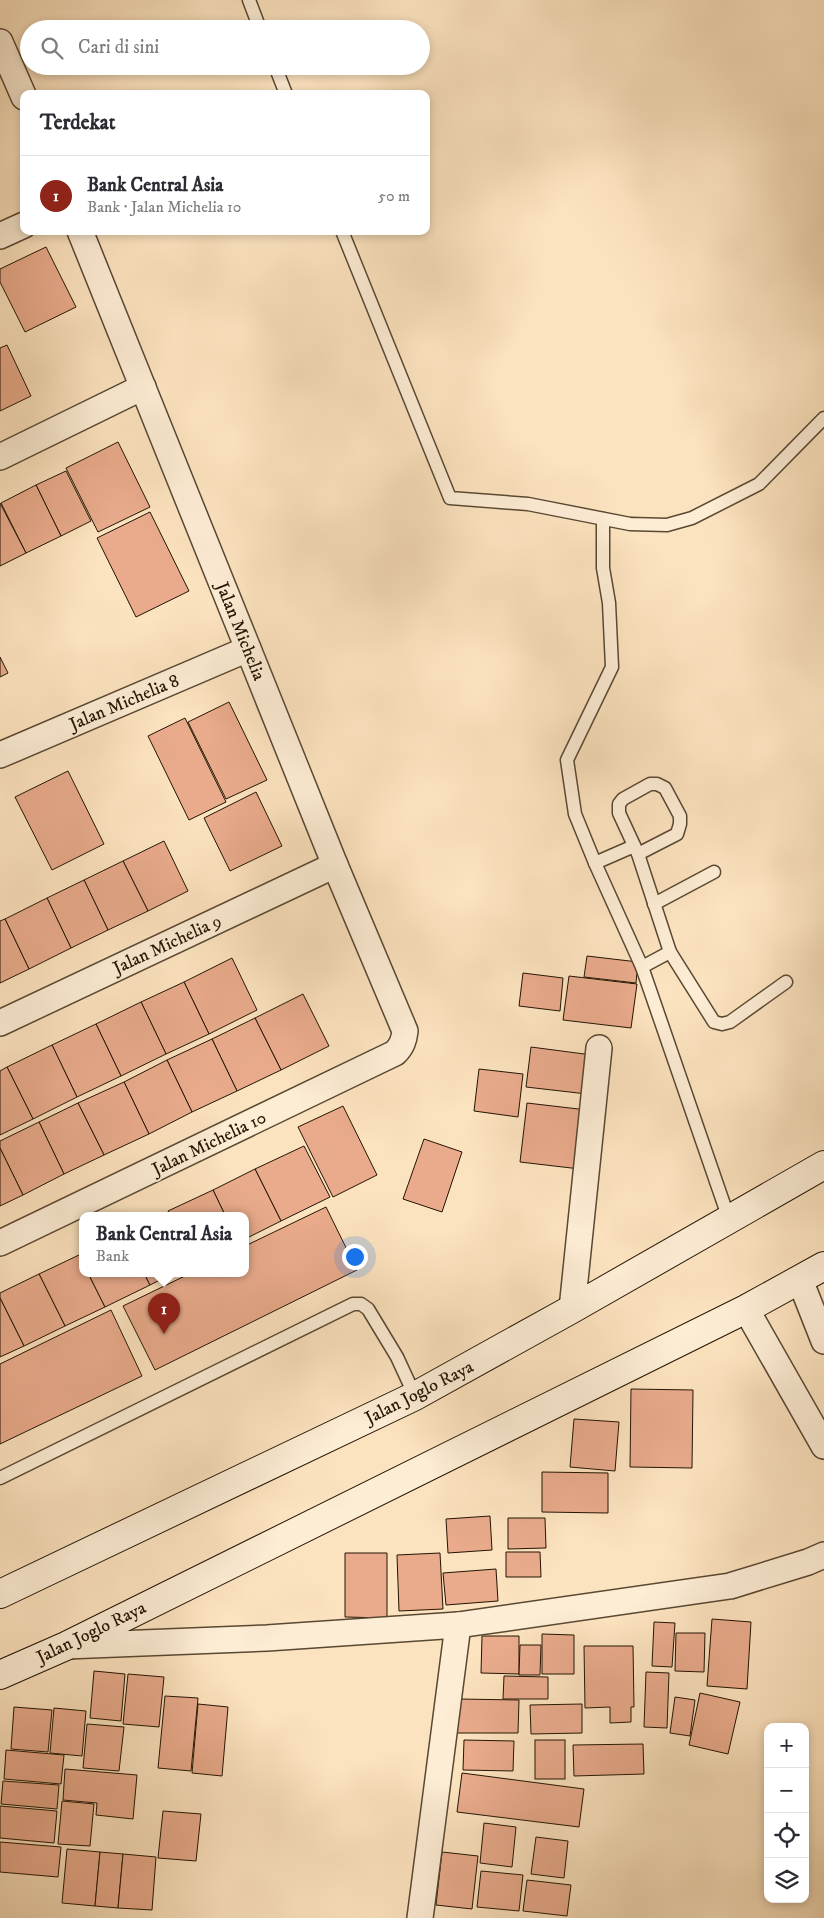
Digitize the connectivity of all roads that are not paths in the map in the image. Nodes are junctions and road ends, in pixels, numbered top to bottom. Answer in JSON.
{"nodes":[{"id":1,"x":249,"y":0,"type":"edge"},
{"id":2,"x":257,"y":20,"type":"edge"},
{"id":3,"x":0,"y":42,"type":"edge"},
{"id":4,"x":279,"y":75,"type":"edge"},
{"id":5,"x":21,"y":90,"type":"edge"},
{"id":6,"x":284,"y":90,"type":"edge"},
{"id":7,"x":20,"y":227,"type":"edge"},
{"id":8,"x":82,"y":235,"type":"edge"},
{"id":9,"x":344,"y":235,"type":"edge"},
{"id":10,"x":0,"y":236,"type":"edge"},
{"id":11,"x":143,"y":387,"type":"junction"},
{"id":12,"x":824,"y":418,"type":"edge"},
{"id":13,"x":0,"y":457,"type":"edge"},
{"id":14,"x":603,"y":519,"type":"junction"},
{"id":15,"x":248,"y":649,"type":"junction"},
{"id":16,"x":0,"y":755,"type":"edge"},
{"id":17,"x":636,"y":850,"type":"junction"},
{"id":18,"x":595,"y":863,"type":"junction"},
{"id":19,"x":335,"y":865,"type":"junction"},
{"id":20,"x":714,"y":872,"type":"dead end"},
{"id":21,"x":654,"y":904,"type":"junction"},
{"id":22,"x":670,"y":952,"type":"junction"},
{"id":23,"x":642,"y":967,"type":"junction"},
{"id":24,"x":786,"y":982,"type":"dead end"},
{"id":25,"x":0,"y":1023,"type":"edge"},
{"id":26,"x":405,"y":1031,"type":"joint"},
{"id":27,"x":598,"y":1048,"type":"dead end"},
{"id":28,"x":824,"y":1165,"type":"edge"},
{"id":29,"x":729,"y":1219,"type":"junction"},
{"id":30,"x":0,"y":1243,"type":"edge"},
{"id":31,"x":824,"y":1266,"type":"edge"},
{"id":32,"x":800,"y":1280,"type":"junction"},
{"id":33,"x":746,"y":1309,"type":"junction"},
{"id":34,"x":572,"y":1310,"type":"junction"},
{"id":35,"x":824,"y":1341,"type":"edge"},
{"id":36,"x":415,"y":1396,"type":"junction"},
{"id":37,"x":824,"y":1446,"type":"edge"},
{"id":38,"x":0,"y":1478,"type":"edge"},
{"id":39,"x":824,"y":1555,"type":"edge"},
{"id":40,"x":0,"y":1594,"type":"edge"},
{"id":41,"x":458,"y":1625,"type":"junction"},
{"id":42,"x":66,"y":1646,"type":"junction"},
{"id":43,"x":0,"y":1675,"type":"edge"},
{"id":44,"x":423,"y":1918,"type":"edge"}],
"edges":[{"from":1,"to":2,"type":"lane"},
{"from":3,"to":5,"type":"street"},
{"from":4,"to":6,"type":"lane"},
{"from":7,"to":10,"type":"street"},
{"from":8,"to":11,"type":"street","name":"Jalan Michelia"},
{"from":9,"to":14,"type":"lane"},
{"from":11,"to":13,"type":"street"},
{"from":11,"to":15,"type":"street","name":"Jalan Michelia"},
{"from":12,"to":14,"type":"lane"},
{"from":14,"to":18,"type":"lane"},
{"from":15,"to":16,"type":"street","name":"Jalan Michelia 8"},
{"from":15,"to":19,"type":"street","name":"Jalan Michelia"},
{"from":17,"to":17,"type":"lane"},
{"from":17,"to":18,"type":"lane"},
{"from":17,"to":21,"type":"lane"},
{"from":18,"to":23,"type":"lane"},
{"from":19,"to":25,"type":"street","name":"Jalan Michelia 9"},
{"from":19,"to":26,"type":"street","name":"Jalan Michelia"},
{"from":20,"to":21,"type":"lane"},
{"from":21,"to":22,"type":"lane"},
{"from":22,"to":23,"type":"lane"},
{"from":22,"to":24,"type":"lane"},
{"from":23,"to":29,"type":"lane"},
{"from":26,"to":30,"type":"street","name":"Jalan Michelia 10"},
{"from":27,"to":34,"type":"street"},
{"from":28,"to":29,"type":"main road","name":"Jalan Joglo Raya"},
{"from":29,"to":34,"type":"main road","name":"Jalan Joglo Raya"},
{"from":31,"to":32,"type":"main road","name":"Jalan Joglo Raya"},
{"from":32,"to":33,"type":"main road","name":"Jalan Joglo Raya"},
{"from":32,"to":35,"type":"street"},
{"from":33,"to":37,"type":"street"},
{"from":33,"to":42,"type":"main road","name":"Jalan Joglo Raya"},
{"from":34,"to":36,"type":"main road","name":"Jalan Joglo Raya"},
{"from":36,"to":38,"type":"lane"},
{"from":36,"to":40,"type":"main road","name":"Jalan Joglo Raya"},
{"from":39,"to":41,"type":"street"},
{"from":41,"to":42,"type":"street"},
{"from":41,"to":44,"type":"street"},
{"from":42,"to":43,"type":"main road","name":"Jalan Joglo Raya"}]}
